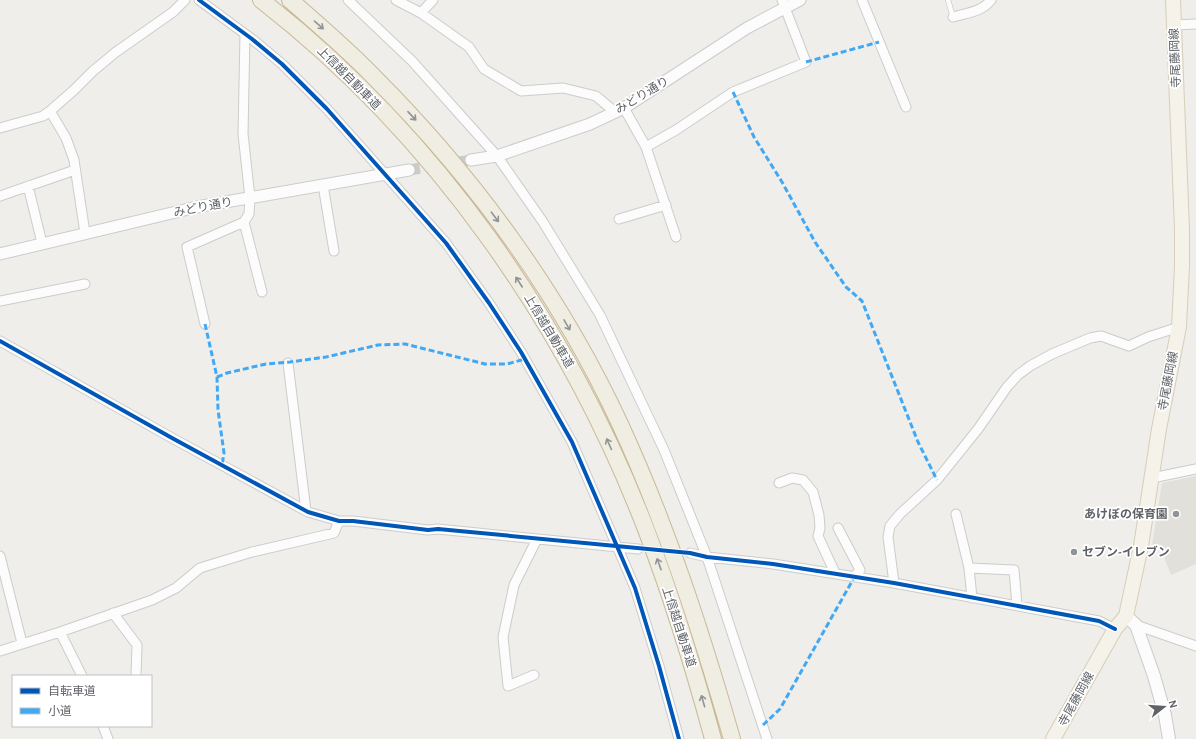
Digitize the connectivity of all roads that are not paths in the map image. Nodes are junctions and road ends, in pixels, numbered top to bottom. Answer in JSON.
{"nodes":[{"id":1,"x":185,"y":0,"type":"edge"},
{"id":2,"x":199,"y":0,"type":"edge"},
{"id":3,"x":262,"y":0,"type":"edge"},
{"id":4,"x":290,"y":0,"type":"edge"},
{"id":5,"x":348,"y":0,"type":"edge"},
{"id":6,"x":396,"y":0,"type":"edge"},
{"id":7,"x":432,"y":0,"type":"edge"},
{"id":8,"x":800,"y":0,"type":"edge"},
{"id":9,"x":862,"y":0,"type":"edge"},
{"id":10,"x":948,"y":0,"type":"edge"},
{"id":11,"x":991,"y":0,"type":"edge"},
{"id":12,"x":1173,"y":0,"type":"edge"},
{"id":13,"x":783,"y":4,"type":"edge"},
{"id":14,"x":421,"y":12,"type":"junction"},
{"id":15,"x":953,"y":17,"type":"joint"},
{"id":16,"x":1196,"y":24,"type":"edge"},
{"id":17,"x":1174,"y":25,"type":"junction"},
{"id":18,"x":245,"y":34,"type":"junction"},
{"id":19,"x":906,"y":107,"type":"dead end"},
{"id":20,"x":619,"y":110,"type":"junction"},
{"id":21,"x":50,"y":111,"type":"junction"},
{"id":22,"x":0,"y":128,"type":"edge"},
{"id":23,"x":646,"y":147,"type":"junction"},
{"id":24,"x":496,"y":156,"type":"junction"},
{"id":25,"x":471,"y":160,"type":"tunnel mouth"},
{"id":26,"x":75,"y":170,"type":"junction"},
{"id":27,"x":409,"y":170,"type":"tunnel mouth"},
{"id":28,"x":386,"y":174,"type":"junction"},
{"id":29,"x":323,"y":185,"type":"junction"},
{"id":30,"x":28,"y":186,"type":"junction"},
{"id":31,"x":0,"y":196,"type":"edge"},
{"id":32,"x":250,"y":198,"type":"junction"},
{"id":33,"x":666,"y":205,"type":"junction"},
{"id":34,"x":619,"y":219,"type":"dead end"},
{"id":35,"x":244,"y":222,"type":"junction"},
{"id":36,"x":86,"y":233,"type":"junction"},
{"id":37,"x":676,"y":237,"type":"dead end"},
{"id":38,"x":42,"y":243,"type":"junction"},
{"id":39,"x":334,"y":251,"type":"dead end"},
{"id":40,"x":0,"y":254,"type":"edge"},
{"id":41,"x":85,"y":284,"type":"dead end"},
{"id":42,"x":262,"y":292,"type":"dead end"},
{"id":43,"x":0,"y":301,"type":"edge"},
{"id":44,"x":205,"y":324,"type":"dead end"},
{"id":45,"x":1179,"y":327,"type":"junction"},
{"id":46,"x":0,"y":341,"type":"edge"},
{"id":47,"x":288,"y":362,"type":"dead end"},
{"id":48,"x":1196,"y":469,"type":"edge"},
{"id":49,"x":1152,"y":478,"type":"junction"},
{"id":50,"x":779,"y":483,"type":"dead end"},
{"id":51,"x":306,"y":511,"type":"junction"},
{"id":52,"x":956,"y":514,"type":"dead end"},
{"id":53,"x":339,"y":521,"type":"junction"},
{"id":54,"x":838,"y":528,"type":"dead end"},
{"id":55,"x":537,"y":539,"type":"junction"},
{"id":56,"x":617,"y":547,"type":"junction"},
{"id":57,"x":638,"y":549,"type":"dead end"},
{"id":58,"x":690,"y":553,"type":"dead end"},
{"id":59,"x":0,"y":556,"type":"edge"},
{"id":60,"x":707,"y":556,"type":"junction"},
{"id":61,"x":969,"y":568,"type":"junction"},
{"id":62,"x":835,"y":573,"type":"junction"},
{"id":63,"x":855,"y":576,"type":"junction"},
{"id":64,"x":894,"y":583,"type":"junction"},
{"id":65,"x":972,"y":598,"type":"junction"},
{"id":66,"x":1017,"y":605,"type":"junction"},
{"id":67,"x":113,"y":613,"type":"junction"},
{"id":68,"x":1131,"y":621,"type":"junction"},
{"id":69,"x":1115,"y":629,"type":"junction"},
{"id":70,"x":60,"y":632,"type":"junction"},
{"id":71,"x":22,"y":643,"type":"junction"},
{"id":72,"x":1196,"y":646,"type":"edge"},
{"id":73,"x":0,"y":651,"type":"edge"},
{"id":74,"x":82,"y":675,"type":"edge"},
{"id":75,"x":136,"y":675,"type":"edge"},
{"id":76,"x":534,"y":675,"type":"dead end"},
{"id":77,"x":103,"y":727,"type":"edge"},
{"id":78,"x":108,"y":739,"type":"edge"},
{"id":79,"x":679,"y":739,"type":"edge"},
{"id":80,"x":713,"y":739,"type":"edge"},
{"id":81,"x":732,"y":739,"type":"edge"},
{"id":82,"x":767,"y":739,"type":"edge"},
{"id":83,"x":1053,"y":739,"type":"edge"},
{"id":84,"x":1169,"y":739,"type":"edge"}],
"edges":[{"from":1,"to":21,"type":"street"},
{"from":2,"to":18,"type":"street"},
{"from":80,"to":3,"type":"highway","name":"上信越自動車道","one_way":true},
{"from":4,"to":81,"type":"highway","name":"上信越自動車道","one_way":true},
{"from":5,"to":24,"type":"street"},
{"from":6,"to":14,"type":"street"},
{"from":7,"to":14,"type":"street"},
{"from":8,"to":13,"type":"street","name":"みどり通り"},
{"from":9,"to":19,"type":"street"},
{"from":10,"to":15,"type":"lane"},
{"from":11,"to":15,"type":"street"},
{"from":12,"to":17,"type":"main road","name":"寺尾藤岡線"},
{"from":13,"to":20,"type":"street","name":"みどり通り"},
{"from":13,"to":23,"type":"street"},
{"from":14,"to":20,"type":"street"},
{"from":16,"to":17,"type":"street"},
{"from":17,"to":45,"type":"main road","name":"寺尾藤岡線"},
{"from":18,"to":28,"type":"street"},
{"from":18,"to":32,"type":"street"},
{"from":20,"to":23,"type":"street"},
{"from":20,"to":24,"type":"street","name":"みどり通り"},
{"from":21,"to":22,"type":"street"},
{"from":21,"to":26,"type":"street"},
{"from":23,"to":33,"type":"street"},
{"from":24,"to":25,"type":"street","name":"みどり通り"},
{"from":24,"to":60,"type":"street"},
{"from":26,"to":30,"type":"street"},
{"from":26,"to":36,"type":"street"},
{"from":27,"to":28,"type":"street","name":"みどり通り"},
{"from":28,"to":29,"type":"street","name":"みどり通り"},
{"from":28,"to":56,"type":"street"},
{"from":29,"to":32,"type":"street","name":"みどり通り"},
{"from":29,"to":39,"type":"street"},
{"from":30,"to":31,"type":"street"},
{"from":30,"to":38,"type":"street"},
{"from":32,"to":35,"type":"street"},
{"from":32,"to":36,"type":"street","name":"みどり通り"},
{"from":33,"to":34,"type":"street"},
{"from":33,"to":37,"type":"street"},
{"from":35,"to":42,"type":"street"},
{"from":35,"to":44,"type":"street"},
{"from":36,"to":38,"type":"street","name":"みどり通り"},
{"from":38,"to":40,"type":"street","name":"みどり通り"},
{"from":41,"to":43,"type":"street"},
{"from":45,"to":49,"type":"main road","name":"寺尾藤岡線"},
{"from":45,"to":64,"type":"street"},
{"from":46,"to":51,"type":"street"},
{"from":47,"to":51,"type":"street"},
{"from":48,"to":49,"type":"street"},
{"from":49,"to":68,"type":"main road","name":"寺尾藤岡線"},
{"from":50,"to":62,"type":"street"},
{"from":51,"to":53,"type":"street"},
{"from":52,"to":61,"type":"street"},
{"from":53,"to":55,"type":"street"},
{"from":53,"to":67,"type":"street"},
{"from":54,"to":63,"type":"street"},
{"from":55,"to":56,"type":"street"},
{"from":55,"to":76,"type":"street"},
{"from":56,"to":57,"type":"street"},
{"from":56,"to":79,"type":"street"},
{"from":58,"to":60,"type":"street"},
{"from":59,"to":71,"type":"street"},
{"from":60,"to":62,"type":"street"},
{"from":60,"to":82,"type":"street"},
{"from":61,"to":65,"type":"street"},
{"from":61,"to":66,"type":"street"},
{"from":62,"to":63,"type":"street"},
{"from":63,"to":64,"type":"street"},
{"from":64,"to":65,"type":"street"},
{"from":65,"to":66,"type":"street"},
{"from":66,"to":69,"type":"street"},
{"from":67,"to":70,"type":"street"},
{"from":67,"to":75,"type":"street"},
{"from":68,"to":69,"type":"main road","name":"寺尾藤岡線"},
{"from":68,"to":72,"type":"street"},
{"from":68,"to":84,"type":"main road"},
{"from":69,"to":83,"type":"main road","name":"寺尾藤岡線"},
{"from":70,"to":71,"type":"street"},
{"from":70,"to":74,"type":"street"},
{"from":71,"to":73,"type":"street"},
{"from":77,"to":78,"type":"street"}]}
